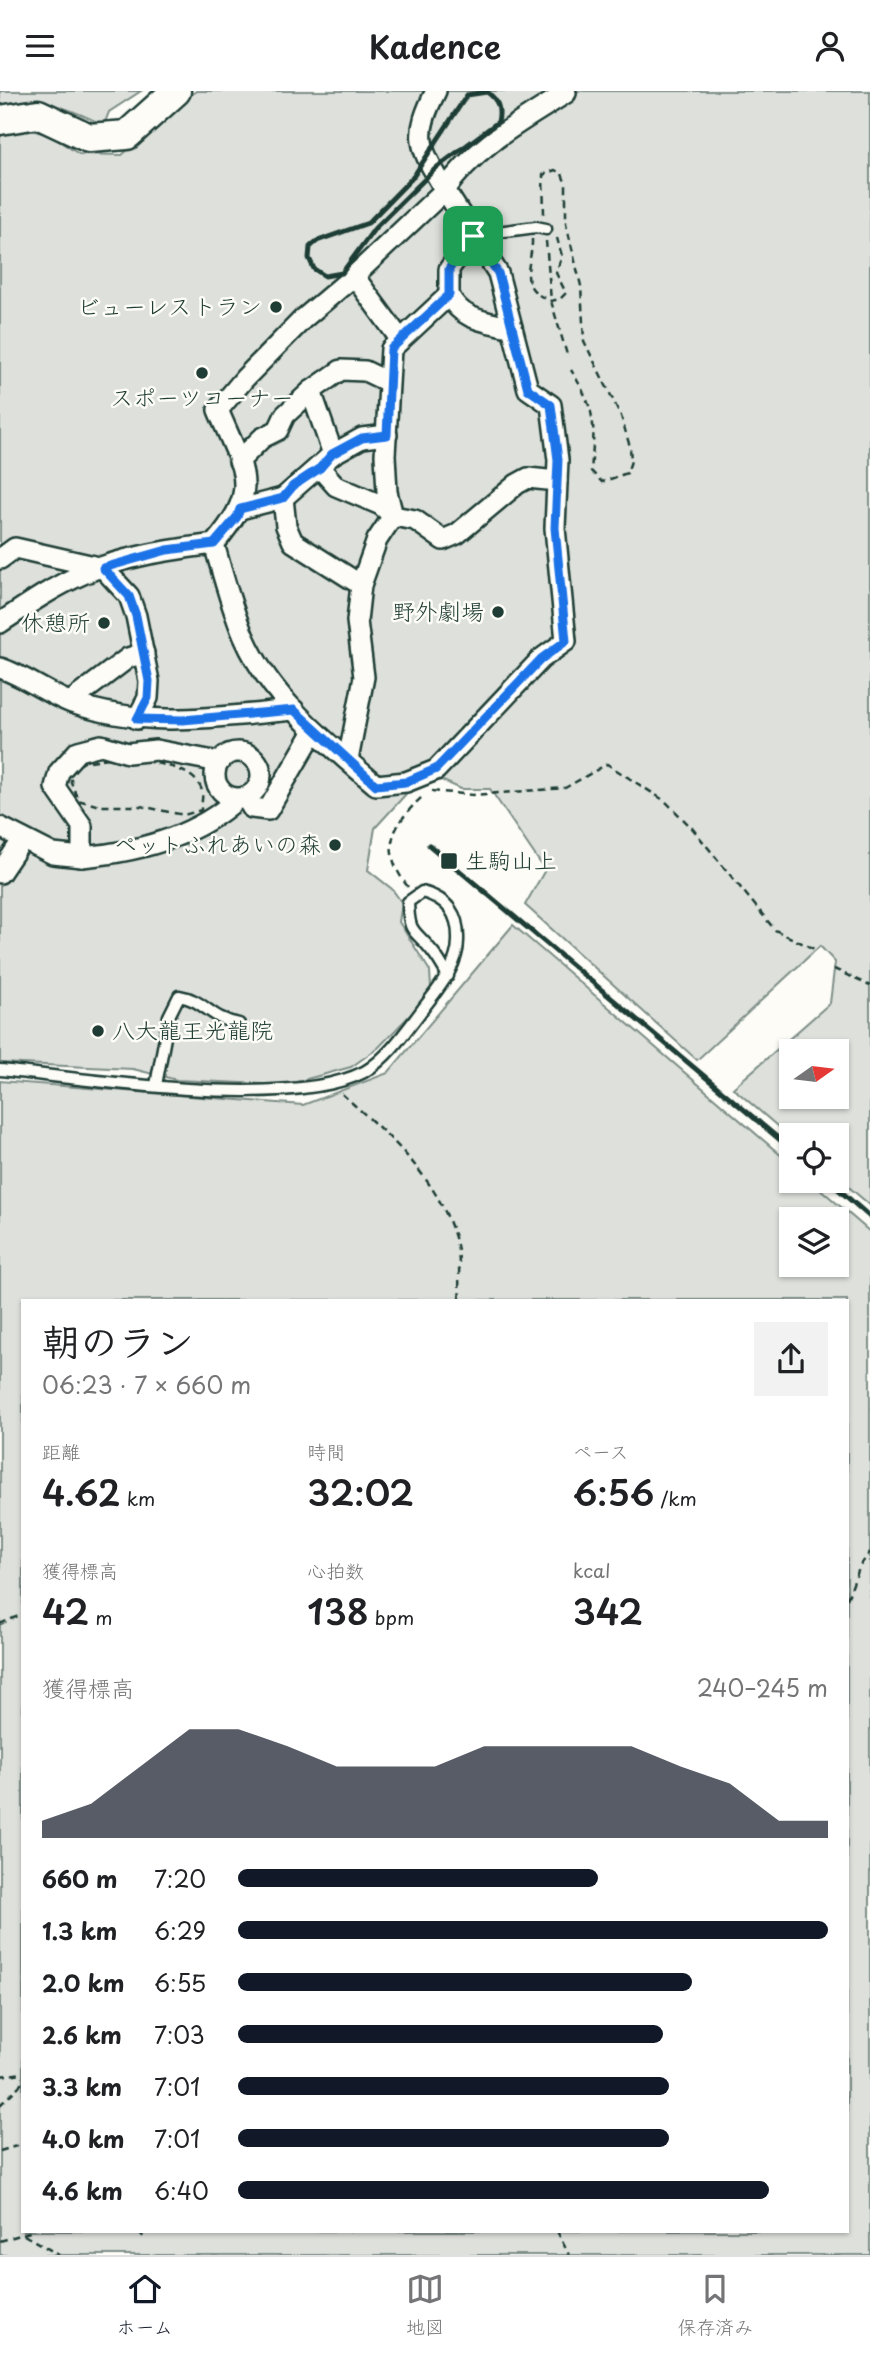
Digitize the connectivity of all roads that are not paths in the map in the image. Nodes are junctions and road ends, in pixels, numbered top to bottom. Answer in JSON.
{"nodes":[{"id":1,"x":176,"y":91,"type":"edge"},
{"id":2,"x":436,"y":91,"type":"edge"},
{"id":3,"x":564,"y":91,"type":"edge"},
{"id":4,"x":0,"y":120,"type":"edge"},
{"id":5,"x":444,"y":190,"type":"junction"},
{"id":6,"x":546,"y":229,"type":"road end"},
{"id":7,"x":473,"y":236,"type":"junction"},
{"id":8,"x":354,"y":276,"type":"junction"},
{"id":9,"x":449,"y":295,"type":"junction"},
{"id":10,"x":512,"y":328,"type":"junction"},
{"id":11,"x":400,"y":339,"type":"junction"},
{"id":12,"x":388,"y":382,"type":"junction"},
{"id":13,"x":312,"y":391,"type":"junction"},
{"id":14,"x":387,"y":435,"type":"junction"},
{"id":15,"x":239,"y":461,"type":"junction"},
{"id":16,"x":326,"y":461,"type":"junction"},
{"id":17,"x":557,"y":481,"type":"junction"},
{"id":18,"x":283,"y":498,"type":"junction"},
{"id":19,"x":240,"y":509,"type":"junction"},
{"id":20,"x":393,"y":516,"type":"junction"},
{"id":21,"x":214,"y":544,"type":"junction"},
{"id":22,"x":0,"y":559,"type":"edge"},
{"id":23,"x":103,"y":568,"type":"junction"},
{"id":24,"x":361,"y":585,"type":"junction"},
{"id":25,"x":0,"y":623,"type":"edge"},
{"id":26,"x":144,"y":653,"type":"junction"},
{"id":27,"x":0,"y":668,"type":"edge"},
{"id":28,"x":70,"y":702,"type":"junction"},
{"id":29,"x":294,"y":710,"type":"junction"},
{"id":30,"x":137,"y":719,"type":"junction"},
{"id":31,"x":314,"y":731,"type":"junction"},
{"id":32,"x":348,"y":760,"type":"junction"},
{"id":33,"x":219,"y":762,"type":"junction"},
{"id":34,"x":241,"y":798,"type":"junction"},
{"id":35,"x":0,"y":827,"type":"edge"},
{"id":36,"x":23,"y":839,"type":"junction"},
{"id":37,"x":82,"y":857,"type":"junction"},
{"id":38,"x":0,"y":873,"type":"edge"},
{"id":39,"x":447,"y":976,"type":"junction"},
{"id":40,"x":239,"y":1024,"type":"dead end"},
{"id":41,"x":0,"y":1070,"type":"edge"},
{"id":42,"x":156,"y":1085,"type":"junction"}],
"edges":[{"from":1,"to":4,"type":"street"},
{"from":2,"to":5,"type":"street"},
{"from":3,"to":5,"type":"street"},
{"from":5,"to":7,"type":"street"},
{"from":5,"to":8,"type":"street"},
{"from":6,"to":7,"type":"lane"},
{"from":7,"to":9,"type":"street"},
{"from":7,"to":10,"type":"street"},
{"from":8,"to":11,"type":"street"},
{"from":8,"to":15,"type":"street"},
{"from":9,"to":10,"type":"street"},
{"from":9,"to":11,"type":"street"},
{"from":10,"to":17,"type":"street"},
{"from":11,"to":12,"type":"street"},
{"from":12,"to":13,"type":"street"},
{"from":12,"to":14,"type":"street"},
{"from":13,"to":15,"type":"street"},
{"from":13,"to":16,"type":"street"},
{"from":14,"to":16,"type":"street"},
{"from":14,"to":20,"type":"street"},
{"from":15,"to":19,"type":"street"},
{"from":16,"to":18,"type":"street"},
{"from":16,"to":20,"type":"street"},
{"from":17,"to":20,"type":"street"},
{"from":17,"to":32,"type":"street"},
{"from":18,"to":19,"type":"street"},
{"from":18,"to":24,"type":"street"},
{"from":19,"to":21,"type":"street"},
{"from":20,"to":24,"type":"street"},
{"from":21,"to":23,"type":"street"},
{"from":21,"to":29,"type":"street"},
{"from":22,"to":23,"type":"street"},
{"from":23,"to":25,"type":"street"},
{"from":23,"to":26,"type":"street"},
{"from":24,"to":32,"type":"street"},
{"from":26,"to":28,"type":"street"},
{"from":26,"to":30,"type":"street"},
{"from":27,"to":28,"type":"street"},
{"from":28,"to":30,"type":"street"},
{"from":29,"to":30,"type":"street"},
{"from":29,"to":31,"type":"street"},
{"from":31,"to":32,"type":"street"},
{"from":31,"to":34,"type":"street"},
{"from":33,"to":34,"type":"street"},
{"from":33,"to":34,"type":"street"},
{"from":33,"to":37,"type":"street"},
{"from":34,"to":37,"type":"street"},
{"from":35,"to":36,"type":"street"},
{"from":36,"to":37,"type":"street"},
{"from":36,"to":38,"type":"street"},
{"from":39,"to":39,"type":"lane"},
{"from":39,"to":42,"type":"lane"},
{"from":40,"to":42,"type":"lane"},
{"from":41,"to":42,"type":"lane"}]}
